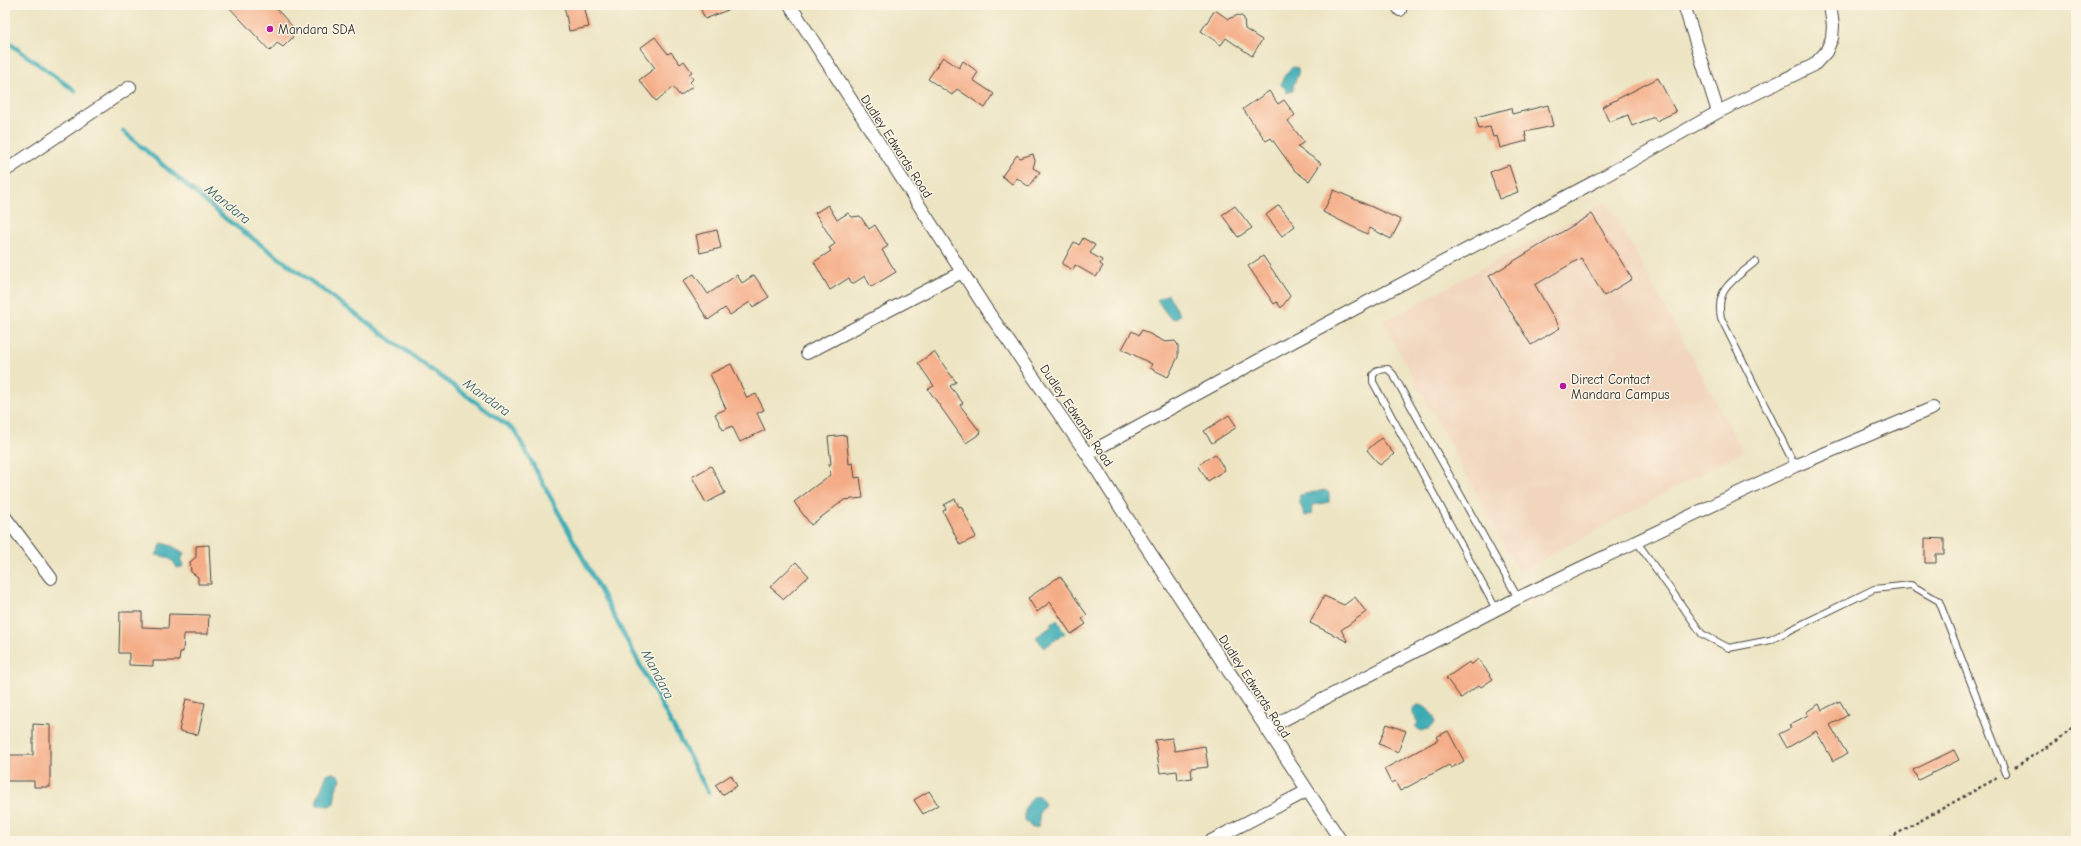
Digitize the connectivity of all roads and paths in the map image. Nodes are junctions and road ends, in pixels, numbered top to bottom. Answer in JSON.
{"nodes":[{"id":1,"x":790,"y":5,"type":"edge"},
{"id":2,"x":1684,"y":5,"type":"edge"},
{"id":3,"x":1830,"y":5,"type":"edge"},
{"id":4,"x":130,"y":87,"type":"dead end"},
{"id":5,"x":1718,"y":112,"type":"junction"},
{"id":6,"x":5,"y":171,"type":"edge"},
{"id":7,"x":1755,"y":262,"type":"dead end"},
{"id":8,"x":962,"y":272,"type":"junction"},
{"id":9,"x":807,"y":353,"type":"dead end"},
{"id":10,"x":1933,"y":408,"type":"dead end"},
{"id":11,"x":1088,"y":454,"type":"junction"},
{"id":12,"x":1795,"y":466,"type":"junction"},
{"id":13,"x":5,"y":517,"type":"edge"},
{"id":14,"x":1637,"y":542,"type":"junction"},
{"id":15,"x":51,"y":578,"type":"dead end"},
{"id":16,"x":1518,"y":598,"type":"junction"},
{"id":17,"x":1496,"y":609,"type":"junction"},
{"id":18,"x":2076,"y":724,"type":"edge"},
{"id":19,"x":1266,"y":729,"type":"junction"},
{"id":20,"x":2006,"y":773,"type":"junction"},
{"id":21,"x":1306,"y":791,"type":"junction"},
{"id":22,"x":1211,"y":841,"type":"edge"},
{"id":23,"x":1341,"y":841,"type":"edge"},
{"id":24,"x":1884,"y":841,"type":"edge"}],
"edges":[{"from":1,"to":8,"type":"street","name":"Dudley Edwards Road"},
{"from":2,"to":5,"type":"street"},
{"from":3,"to":5,"type":"street"},
{"from":4,"to":6,"type":"street"},
{"from":5,"to":11,"type":"street"},
{"from":7,"to":12,"type":"lane"},
{"from":8,"to":9,"type":"street"},
{"from":8,"to":11,"type":"street","name":"Dudley Edwards Road"},
{"from":10,"to":12,"type":"street"},
{"from":11,"to":19,"type":"street","name":"Dudley Edwards Road"},
{"from":12,"to":14,"type":"street"},
{"from":13,"to":15,"type":"street"},
{"from":14,"to":16,"type":"street"},
{"from":14,"to":20,"type":"lane"},
{"from":16,"to":17,"type":"street"},
{"from":16,"to":17,"type":"lane"},
{"from":17,"to":19,"type":"street"},
{"from":18,"to":20,"type":"path"},
{"from":19,"to":21,"type":"street","name":"Dudley Edwards Road"},
{"from":20,"to":24,"type":"path"},
{"from":21,"to":22,"type":"street"},
{"from":21,"to":23,"type":"street","name":"Dudley Edwards Road"}]}
